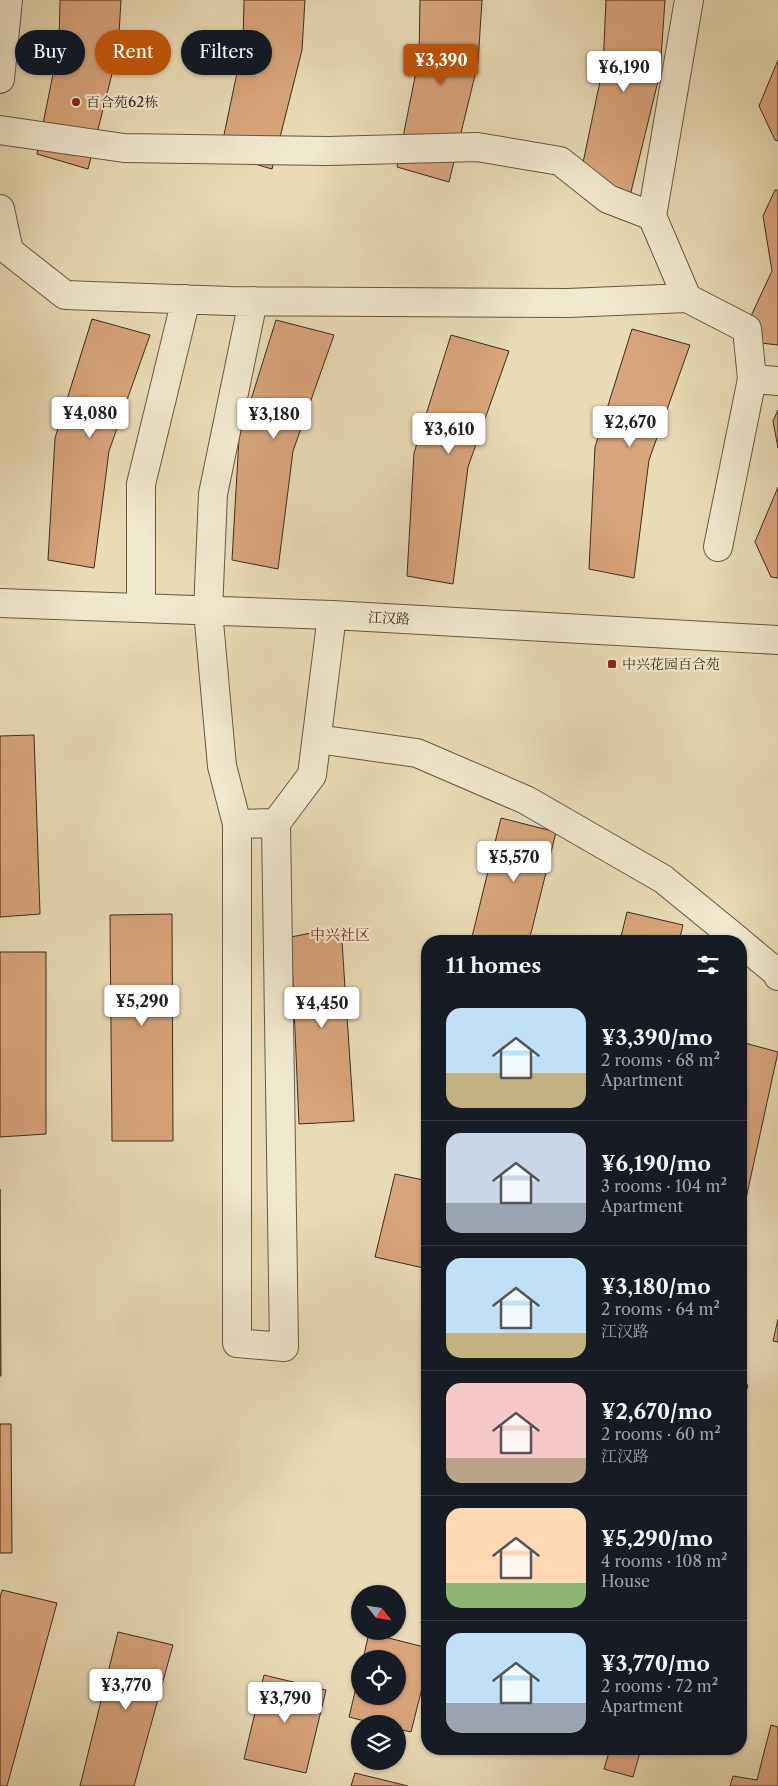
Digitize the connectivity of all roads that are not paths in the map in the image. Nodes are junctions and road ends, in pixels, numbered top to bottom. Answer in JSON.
{"nodes":[{"id":1,"x":8,"y":0,"type":"edge"},
{"id":2,"x":689,"y":0,"type":"edge"},
{"id":3,"x":0,"y":78,"type":"edge"},
{"id":4,"x":0,"y":130,"type":"edge"},
{"id":5,"x":0,"y":209,"type":"edge"},
{"id":6,"x":652,"y":216,"type":"junction"},
{"id":7,"x":688,"y":298,"type":"junction"},
{"id":8,"x":186,"y":300,"type":"junction"},
{"id":9,"x":253,"y":302,"type":"junction"},
{"id":10,"x":765,"y":380,"type":"edge"},
{"id":11,"x":718,"y":547,"type":"dead end"},
{"id":12,"x":0,"y":603,"type":"edge"},
{"id":13,"x":141,"y":608,"type":"junction"},
{"id":14,"x":208,"y":611,"type":"junction"},
{"id":15,"x":332,"y":615,"type":"junction"},
{"id":16,"x":778,"y":640,"type":"edge"},
{"id":17,"x":317,"y":739,"type":"junction"},
{"id":18,"x":276,"y":823,"type":"junction"},
{"id":19,"x":237,"y":824,"type":"junction"},
{"id":20,"x":731,"y":935,"type":"edge"},
{"id":21,"x":747,"y":948,"type":"edge"},
{"id":22,"x":778,"y":976,"type":"edge"}],
"edges":[{"from":1,"to":3,"type":"street"},
{"from":2,"to":6,"type":"street"},
{"from":4,"to":6,"type":"street"},
{"from":5,"to":8,"type":"street"},
{"from":6,"to":7,"type":"street"},
{"from":7,"to":9,"type":"street"},
{"from":7,"to":10,"type":"street"},
{"from":8,"to":9,"type":"street"},
{"from":8,"to":13,"type":"street"},
{"from":9,"to":14,"type":"street"},
{"from":10,"to":11,"type":"street"},
{"from":12,"to":13,"type":"street","name":"江汉路"},
{"from":13,"to":14,"type":"street","name":"江汉路"},
{"from":14,"to":15,"type":"street","name":"江汉路"},
{"from":14,"to":19,"type":"street"},
{"from":15,"to":16,"type":"street","name":"江汉路"},
{"from":15,"to":17,"type":"street"},
{"from":17,"to":18,"type":"street"},
{"from":17,"to":20,"type":"street"},
{"from":18,"to":19,"type":"street"},
{"from":18,"to":19,"type":"street"},
{"from":21,"to":22,"type":"street"}]}
